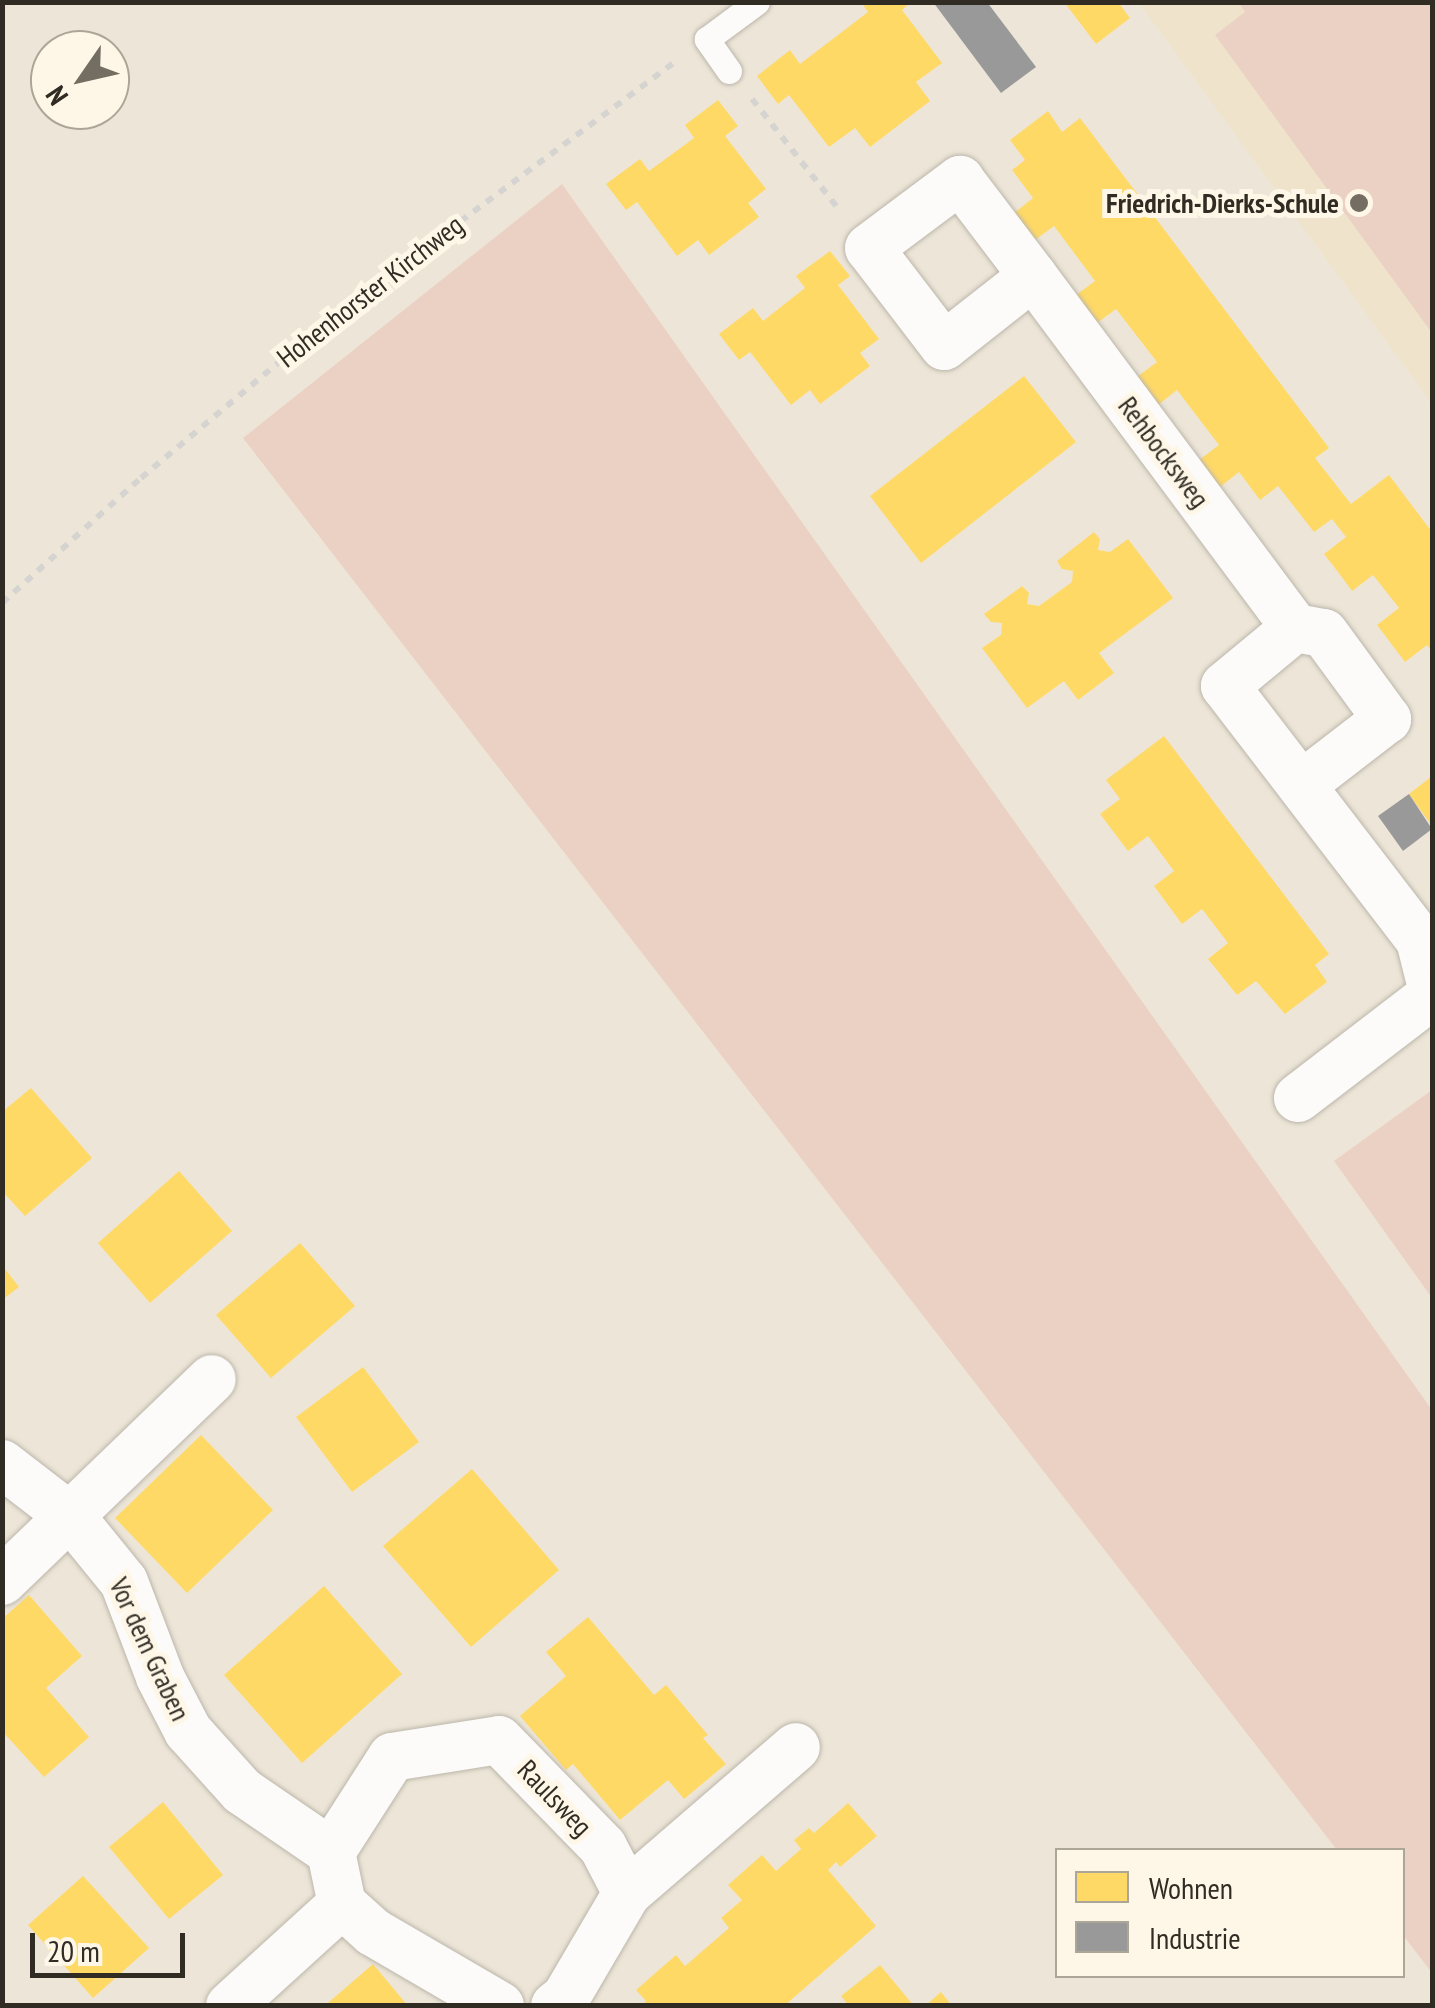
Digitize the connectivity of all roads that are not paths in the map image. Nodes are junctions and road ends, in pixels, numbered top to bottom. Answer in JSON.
{"nodes":[{"id":1,"x":756,"y":2,"type":"edge"},
{"id":2,"x":730,"y":71,"type":"road end"},
{"id":3,"x":1033,"y":276,"type":"junction"},
{"id":4,"x":1295,"y":628,"type":"junction"},
{"id":5,"x":1303,"y":784,"type":"junction"},
{"id":6,"x":1432,"y":988,"type":"edge"},
{"id":7,"x":1432,"y":996,"type":"edge"},
{"id":8,"x":1298,"y":1098,"type":"dead end"},
{"id":9,"x":212,"y":1379,"type":"dead end"},
{"id":10,"x":2,"y":1464,"type":"edge"},
{"id":11,"x":72,"y":1518,"type":"junction"},
{"id":12,"x":2,"y":1581,"type":"edge"},
{"id":13,"x":796,"y":1747,"type":"dead end"},
{"id":14,"x":331,"y":1852,"type":"junction"},
{"id":15,"x":627,"y":1893,"type":"junction"},
{"id":16,"x":342,"y":1904,"type":"junction"},
{"id":17,"x":230,"y":2006,"type":"edge"},
{"id":18,"x":500,"y":2006,"type":"edge"},
{"id":19,"x":555,"y":2006,"type":"edge"}],
"edges":[{"from":1,"to":2,"type":"lane"},
{"from":3,"to":3,"type":"street","name":"Rehbocksweg"},
{"from":3,"to":4,"type":"street","name":"Rehbocksweg"},
{"from":4,"to":5,"type":"street"},
{"from":4,"to":5,"type":"street","name":"Rehbocksweg"},
{"from":5,"to":6,"type":"street"},
{"from":7,"to":8,"type":"street"},
{"from":9,"to":11,"type":"street"},
{"from":10,"to":11,"type":"street","name":"Vor dem Graben"},
{"from":11,"to":12,"type":"street"},
{"from":11,"to":14,"type":"street","name":"Vor dem Graben"},
{"from":13,"to":15,"type":"street"},
{"from":14,"to":15,"type":"street","name":"Raulsweg"},
{"from":14,"to":16,"type":"street"},
{"from":15,"to":19,"type":"street"},
{"from":16,"to":17,"type":"street"},
{"from":16,"to":18,"type":"street"}]}
